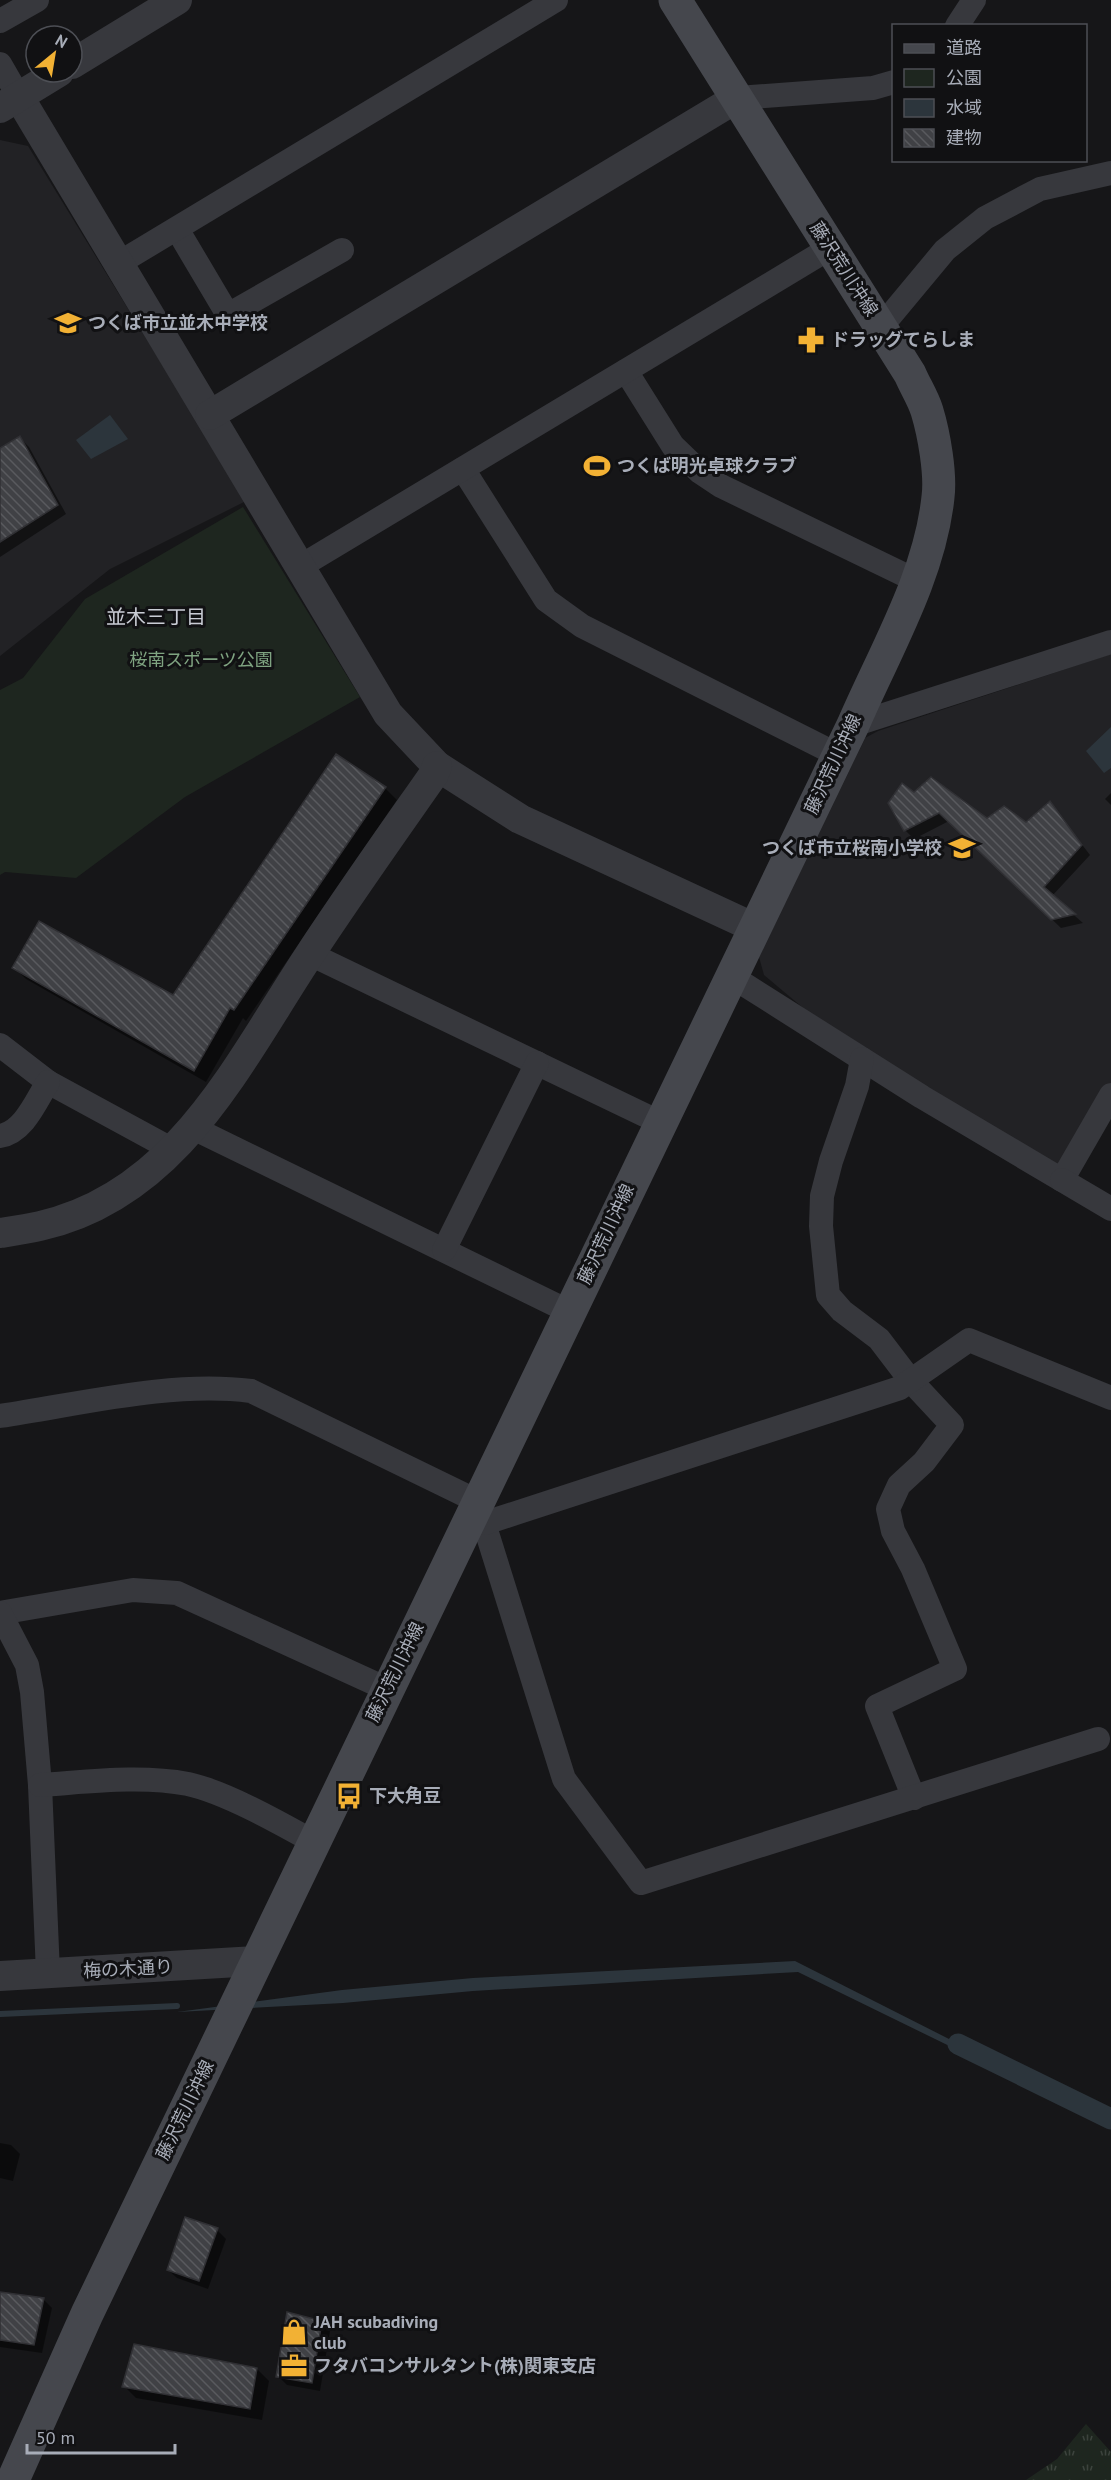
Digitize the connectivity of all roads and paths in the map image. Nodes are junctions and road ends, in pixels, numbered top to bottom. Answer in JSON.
{"nodes":[{"id":1,"x":37,"y":0,"type":"edge"},
{"id":2,"x":177,"y":0,"type":"edge"},
{"id":3,"x":556,"y":0,"type":"edge"},
{"id":4,"x":675,"y":0,"type":"edge"},
{"id":5,"x":974,"y":0,"type":"edge"},
{"id":6,"x":0,"y":21,"type":"edge"},
{"id":7,"x":958,"y":24,"type":"edge"},
{"id":8,"x":84,"y":57,"type":"edge"},
{"id":9,"x":0,"y":64,"type":"edge"},
{"id":10,"x":892,"y":83,"type":"edge"},
{"id":11,"x":40,"y":84,"type":"edge"},
{"id":12,"x":737,"y":98,"type":"junction"},
{"id":13,"x":10,"y":103,"type":"edge"},
{"id":14,"x":1111,"y":173,"type":"edge"},
{"id":15,"x":177,"y":229,"type":"junction"},
{"id":16,"x":830,"y":248,"type":"junction"},
{"id":17,"x":342,"y":250,"type":"dead end"},
{"id":18,"x":119,"y":263,"type":"junction"},
{"id":19,"x":881,"y":327,"type":"junction"},
{"id":20,"x":626,"y":371,"type":"junction"},
{"id":21,"x":210,"y":415,"type":"junction"},
{"id":22,"x":463,"y":469,"type":"junction"},
{"id":23,"x":301,"y":566,"type":"junction"},
{"id":24,"x":918,"y":581,"type":"junction"},
{"id":25,"x":1111,"y":642,"type":"edge"},
{"id":26,"x":853,"y":724,"type":"junction"},
{"id":27,"x":838,"y":755,"type":"junction"},
{"id":28,"x":437,"y":765,"type":"junction"},
{"id":29,"x":755,"y":928,"type":"junction"},
{"id":30,"x":310,"y":954,"type":"junction"},
{"id":31,"x":731,"y":976,"type":"junction"},
{"id":32,"x":0,"y":1045,"type":"edge"},
{"id":33,"x":862,"y":1059,"type":"junction"},
{"id":34,"x":537,"y":1063,"type":"junction"},
{"id":35,"x":48,"y":1082,"type":"junction"},
{"id":36,"x":1111,"y":1095,"type":"edge"},
{"id":37,"x":659,"y":1122,"type":"junction"},
{"id":38,"x":0,"y":1136,"type":"edge"},
{"id":39,"x":183,"y":1139,"type":"junction"},
{"id":40,"x":1062,"y":1180,"type":"junction"},
{"id":41,"x":1111,"y":1209,"type":"edge"},
{"id":42,"x":0,"y":1233,"type":"edge"},
{"id":43,"x":444,"y":1251,"type":"junction"},
{"id":44,"x":570,"y":1312,"type":"junction"},
{"id":45,"x":911,"y":1381,"type":"junction"},
{"id":46,"x":1111,"y":1398,"type":"edge"},
{"id":47,"x":0,"y":1416,"type":"edge"},
{"id":48,"x":481,"y":1512,"type":"junction"},
{"id":49,"x":0,"y":1613,"type":"edge"},
{"id":50,"x":387,"y":1689,"type":"junction"},
{"id":51,"x":1098,"y":1739,"type":"dead end"},
{"id":52,"x":40,"y":1785,"type":"junction"},
{"id":53,"x":914,"y":1798,"type":"junction"},
{"id":54,"x":314,"y":1842,"type":"junction"},
{"id":55,"x":256,"y":1961,"type":"junction"},
{"id":56,"x":48,"y":1973,"type":"junction"},
{"id":57,"x":0,"y":1976,"type":"edge"},
{"id":58,"x":13,"y":2480,"type":"edge"}],
"edges":[{"from":1,"to":6,"type":"street"},
{"from":2,"to":8,"type":"street"},
{"from":3,"to":15,"type":"street"},
{"from":4,"to":12,"type":"main road","name":"藤沢荒川沖線"},
{"from":5,"to":7,"type":"street"},
{"from":9,"to":13,"type":"street"},
{"from":10,"to":12,"type":"street"},
{"from":11,"to":13,"type":"street"},
{"from":12,"to":16,"type":"main road","name":"藤沢荒川沖線"},
{"from":12,"to":21,"type":"street"},
{"from":13,"to":18,"type":"street"},
{"from":14,"to":19,"type":"street"},
{"from":15,"to":17,"type":"street"},
{"from":15,"to":18,"type":"street"},
{"from":16,"to":19,"type":"main road","name":"藤沢荒川沖線"},
{"from":16,"to":20,"type":"street"},
{"from":18,"to":21,"type":"street"},
{"from":19,"to":24,"type":"main road","name":"藤沢荒川沖線"},
{"from":20,"to":22,"type":"street"},
{"from":20,"to":24,"type":"street"},
{"from":21,"to":23,"type":"street"},
{"from":22,"to":23,"type":"street"},
{"from":22,"to":27,"type":"street"},
{"from":23,"to":28,"type":"street"},
{"from":24,"to":26,"type":"main road","name":"藤沢荒川沖線"},
{"from":25,"to":26,"type":"street"},
{"from":26,"to":27,"type":"main road","name":"藤沢荒川沖線"},
{"from":27,"to":29,"type":"main road","name":"藤沢荒川沖線"},
{"from":28,"to":29,"type":"street"},
{"from":28,"to":30,"type":"street"},
{"from":29,"to":31,"type":"main road","name":"藤沢荒川沖線"},
{"from":30,"to":34,"type":"street"},
{"from":30,"to":39,"type":"street"},
{"from":31,"to":33,"type":"street"},
{"from":31,"to":37,"type":"main road","name":"藤沢荒川沖線"},
{"from":32,"to":35,"type":"street"},
{"from":33,"to":40,"type":"street"},
{"from":33,"to":45,"type":"street"},
{"from":34,"to":37,"type":"street"},
{"from":34,"to":43,"type":"street"},
{"from":35,"to":38,"type":"street"},
{"from":35,"to":39,"type":"street"},
{"from":36,"to":40,"type":"street"},
{"from":37,"to":44,"type":"main road","name":"藤沢荒川沖線"},
{"from":39,"to":42,"type":"street"},
{"from":39,"to":43,"type":"street"},
{"from":40,"to":41,"type":"street"},
{"from":43,"to":44,"type":"street"},
{"from":44,"to":48,"type":"main road","name":"藤沢荒川沖線"},
{"from":45,"to":46,"type":"street"},
{"from":45,"to":48,"type":"street"},
{"from":45,"to":53,"type":"street"},
{"from":47,"to":48,"type":"street"},
{"from":48,"to":50,"type":"main road","name":"藤沢荒川沖線"},
{"from":48,"to":53,"type":"street"},
{"from":49,"to":50,"type":"street"},
{"from":49,"to":52,"type":"street"},
{"from":50,"to":54,"type":"main road","name":"藤沢荒川沖線"},
{"from":51,"to":53,"type":"street"},
{"from":52,"to":54,"type":"street"},
{"from":52,"to":56,"type":"street"},
{"from":54,"to":55,"type":"main road","name":"藤沢荒川沖線"},
{"from":55,"to":56,"type":"street","name":"梅の木通り"},
{"from":55,"to":58,"type":"main road","name":"藤沢荒川沖線"},
{"from":56,"to":57,"type":"street","name":"梅の木通り"}]}
